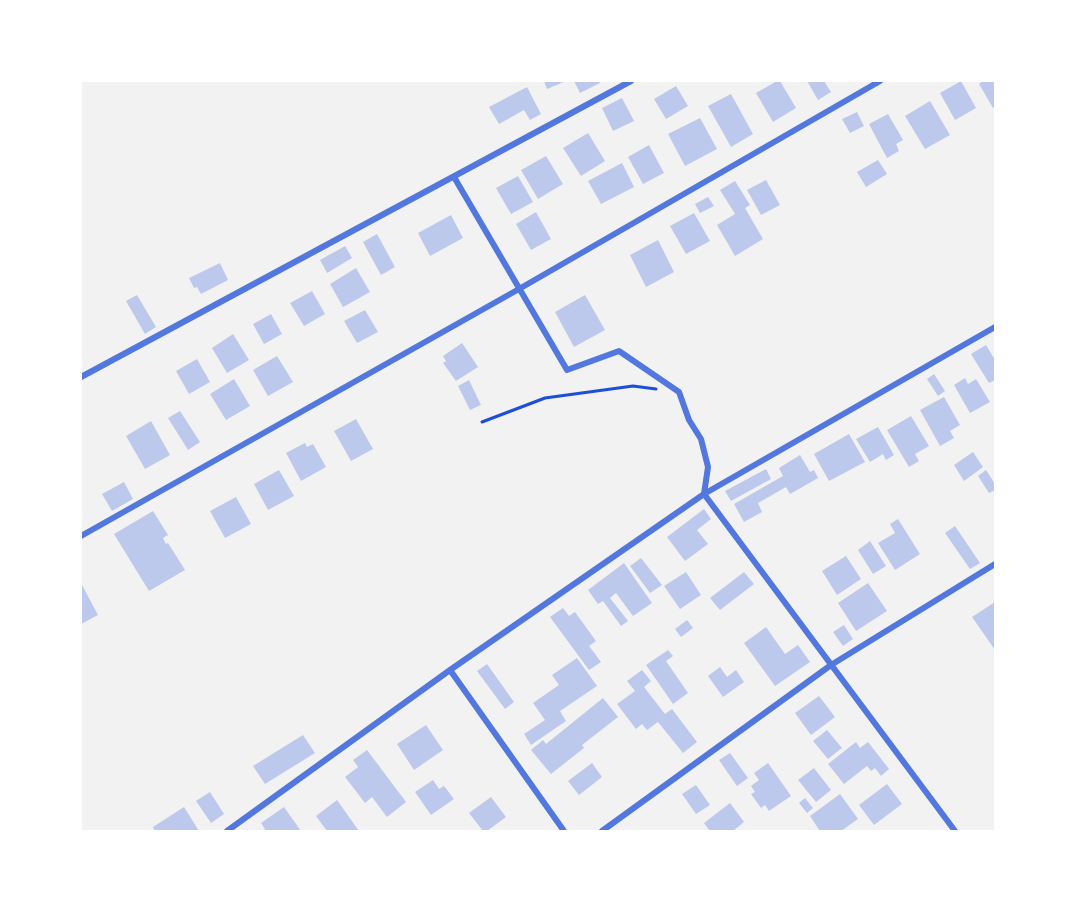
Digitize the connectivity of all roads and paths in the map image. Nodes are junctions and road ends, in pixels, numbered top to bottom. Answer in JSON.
{"nodes":[{"id":1,"x":631,"y":81,"type":"edge"},
{"id":2,"x":880,"y":81,"type":"edge"},
{"id":3,"x":454,"y":177,"type":"junction"},
{"id":4,"x":519,"y":289,"type":"junction"},
{"id":5,"x":995,"y":327,"type":"edge"},
{"id":6,"x":81,"y":377,"type":"edge"},
{"id":7,"x":656,"y":389,"type":"dead end"},
{"id":8,"x":482,"y":422,"type":"dead end"},
{"id":9,"x":704,"y":494,"type":"junction"},
{"id":10,"x":81,"y":536,"type":"edge"},
{"id":11,"x":995,"y":564,"type":"edge"},
{"id":12,"x":831,"y":665,"type":"junction"},
{"id":13,"x":450,"y":670,"type":"junction"},
{"id":14,"x":227,"y":831,"type":"edge"},
{"id":15,"x":564,"y":831,"type":"edge"},
{"id":16,"x":602,"y":831,"type":"edge"},
{"id":17,"x":955,"y":831,"type":"edge"}],
"edges":[{"from":1,"to":3,"type":"street"},
{"from":2,"to":4,"type":"street"},
{"from":3,"to":4,"type":"street"},
{"from":3,"to":6,"type":"street"},
{"from":4,"to":9,"type":"street"},
{"from":4,"to":10,"type":"street"},
{"from":5,"to":9,"type":"street"},
{"from":7,"to":8,"type":"path"},
{"from":9,"to":12,"type":"street"},
{"from":9,"to":13,"type":"street"},
{"from":11,"to":12,"type":"street"},
{"from":12,"to":16,"type":"street"},
{"from":12,"to":17,"type":"street"},
{"from":13,"to":14,"type":"street"},
{"from":13,"to":15,"type":"street"}]}
